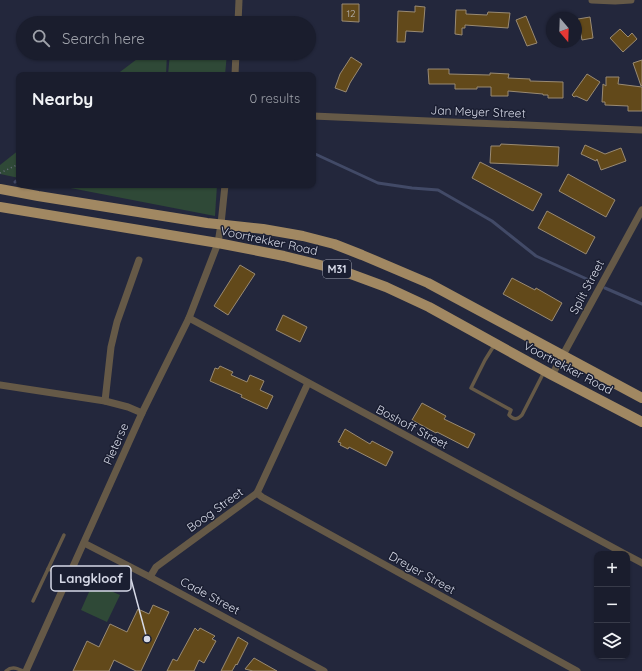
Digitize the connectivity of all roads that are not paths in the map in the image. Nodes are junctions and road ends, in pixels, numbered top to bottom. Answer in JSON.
{"nodes":[{"id":1,"x":239,"y":0,"type":"edge"},
{"id":2,"x":592,"y":0,"type":"edge"},
{"id":3,"x":631,"y":0,"type":"edge"},
{"id":4,"x":238,"y":16,"type":"edge"},
{"id":5,"x":236,"y":60,"type":"edge"},
{"id":6,"x":235,"y":72,"type":"edge"},
{"id":7,"x":316,"y":116,"type":"edge"},
{"id":8,"x":642,"y":130,"type":"edge"},
{"id":9,"x":225,"y":188,"type":"edge"},
{"id":10,"x":0,"y":190,"type":"edge"},
{"id":11,"x":0,"y":207,"type":"edge"},
{"id":12,"x":642,"y":210,"type":"edge"},
{"id":13,"x":221,"y":224,"type":"junction"},
{"id":14,"x":218,"y":243,"type":"junction"},
{"id":15,"x":139,"y":260,"type":"dead end"},
{"id":16,"x":189,"y":318,"type":"junction"},
{"id":17,"x":495,"y":344,"type":"junction"},
{"id":18,"x":563,"y":356,"type":"junction"},
{"id":19,"x":548,"y":373,"type":"junction"},
{"id":20,"x":308,"y":383,"type":"junction"},
{"id":21,"x":0,"y":385,"type":"edge"},
{"id":22,"x":642,"y":398,"type":"edge"},
{"id":23,"x":104,"y":400,"type":"junction"},
{"id":24,"x":142,"y":413,"type":"junction"},
{"id":25,"x":642,"y":422,"type":"edge"},
{"id":26,"x":257,"y":493,"type":"junction"},
{"id":27,"x":64,"y":535,"type":"dead end"},
{"id":28,"x":84,"y":543,"type":"junction"},
{"id":29,"x":619,"y":551,"type":"edge"},
{"id":30,"x":630,"y":557,"type":"edge"},
{"id":31,"x":642,"y":563,"type":"edge"},
{"id":32,"x":48,"y":569,"type":"junction"},
{"id":33,"x":150,"y":577,"type":"junction"},
{"id":34,"x":68,"y":578,"type":"junction"},
{"id":35,"x":33,"y":601,"type":"dead end"},
{"id":36,"x":6,"y":671,"type":"edge"},
{"id":37,"x":23,"y":671,"type":"edge"},
{"id":38,"x":26,"y":671,"type":"edge"},
{"id":39,"x":324,"y":671,"type":"edge"},
{"id":40,"x":577,"y":671,"type":"edge"}],
"edges":[{"from":1,"to":4,"type":"street"},
{"from":2,"to":3,"type":"street"},
{"from":5,"to":6,"type":"street"},
{"from":7,"to":8,"type":"street","name":"Jan Meyer Street"},
{"from":9,"to":13,"type":"street","name":"Pieterse"},
{"from":10,"to":13,"type":"main road","name":"Voortrekker Road","number":"M31"},
{"from":11,"to":14,"type":"main road","name":"Voortrekker Road","number":"M31"},
{"from":12,"to":18,"type":"street","name":"Split Street"},
{"from":13,"to":14,"type":"street","name":"Pieterse"},
{"from":13,"to":18,"type":"main road","name":"Voortrekker Road","number":"M31"},
{"from":14,"to":16,"type":"street","name":"Pieterse"},
{"from":14,"to":17,"type":"main road","name":"Voortrekker Road","number":"M31"},
{"from":15,"to":23,"type":"street"},
{"from":16,"to":20,"type":"street","name":"Boshoff Street"},
{"from":16,"to":24,"type":"street","name":"Pieterse"},
{"from":17,"to":19,"type":"main road","name":"Voortrekker Road","number":"M31"},
{"from":17,"to":19,"type":"lane"},
{"from":18,"to":19,"type":"street","name":"Split Street"},
{"from":18,"to":22,"type":"main road","name":"Voortrekker Road","number":"M31"},
{"from":19,"to":25,"type":"main road","name":"Voortrekker Road","number":"M31"},
{"from":20,"to":26,"type":"street","name":"Boog Street"},
{"from":20,"to":29,"type":"street","name":"Boshoff Street"},
{"from":21,"to":23,"type":"street"},
{"from":23,"to":24,"type":"street"},
{"from":24,"to":28,"type":"street","name":"Pieterse"},
{"from":26,"to":33,"type":"street","name":"Boog Street"},
{"from":26,"to":40,"type":"street","name":"Dreyer Street"},
{"from":27,"to":32,"type":"lane"},
{"from":28,"to":33,"type":"street","name":"Cade Street"},
{"from":28,"to":34,"type":"street","name":"Pieterse"},
{"from":30,"to":31,"type":"street","name":"Boshoff Street"},
{"from":32,"to":34,"type":"lane"},
{"from":32,"to":35,"type":"lane"},
{"from":33,"to":39,"type":"street","name":"Cade Street"},
{"from":34,"to":38,"type":"street","name":"Pieterse"},
{"from":36,"to":37,"type":"lane"}]}
